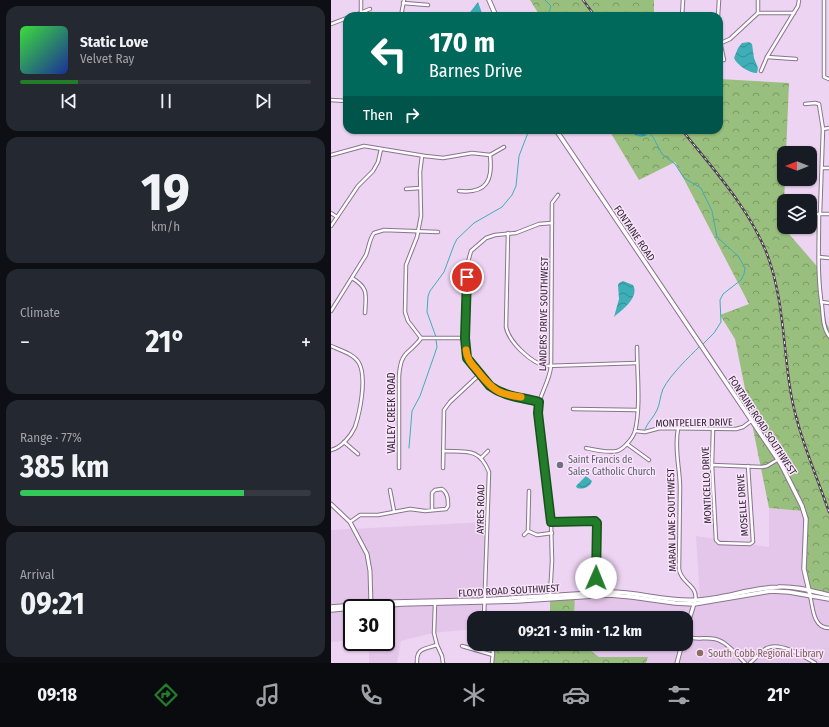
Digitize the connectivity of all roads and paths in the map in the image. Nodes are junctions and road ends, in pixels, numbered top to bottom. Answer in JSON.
{"nodes":[{"id":1,"x":361,"y":0,"type":"edge"},
{"id":2,"x":489,"y":0,"type":"edge"},
{"id":3,"x":683,"y":0,"type":"edge"},
{"id":4,"x":719,"y":0,"type":"edge"},
{"id":5,"x":758,"y":0,"type":"edge"},
{"id":6,"x":799,"y":0,"type":"edge"},
{"id":7,"x":824,"y":0,"type":"edge"},
{"id":8,"x":403,"y":2,"type":"edge"},
{"id":9,"x":428,"y":5,"type":"dead end"},
{"id":10,"x":370,"y":10,"type":"dead end"},
{"id":11,"x":361,"y":12,"type":"edge"},
{"id":12,"x":364,"y":12,"type":"edge"},
{"id":13,"x":402,"y":12,"type":"edge"},
{"id":14,"x":494,"y":12,"type":"edge"},
{"id":15,"x":682,"y":12,"type":"edge"},
{"id":16,"x":718,"y":12,"type":"edge"},
{"id":17,"x":758,"y":13,"type":"junction"},
{"id":18,"x":794,"y":13,"type":"junction"},
{"id":19,"x":343,"y":20,"type":"edge"},
{"id":20,"x":331,"y":24,"type":"edge"},
{"id":21,"x":723,"y":42,"type":"edge"},
{"id":22,"x":767,"y":57,"type":"junction"},
{"id":23,"x":796,"y":59,"type":"dead end"},
{"id":24,"x":761,"y":71,"type":"dead end"},
{"id":25,"x":828,"y":79,"type":"edge"},
{"id":26,"x":331,"y":100,"type":"edge"},
{"id":27,"x":343,"y":101,"type":"edge"},
{"id":28,"x":805,"y":104,"type":"dead end"},
{"id":29,"x":829,"y":128,"type":"edge"},
{"id":30,"x":823,"y":129,"type":"junction"},
{"id":31,"x":559,"y":134,"type":"edge"},
{"id":32,"x":381,"y":148,"type":"junction"},
{"id":33,"x":504,"y":148,"type":"dead end"},
{"id":34,"x":331,"y":155,"type":"edge"},
{"id":35,"x":490,"y":155,"type":"junction"},
{"id":36,"x":422,"y":156,"type":"junction"},
{"id":37,"x":822,"y":168,"type":"junction"},
{"id":38,"x":829,"y":168,"type":"edge"},
{"id":39,"x":421,"y":188,"type":"junction"},
{"id":40,"x":406,"y":189,"type":"dead end"},
{"id":41,"x":459,"y":191,"type":"dead end"},
{"id":42,"x":558,"y":195,"type":"dead end"},
{"id":43,"x":331,"y":213,"type":"edge"},
{"id":44,"x":819,"y":214,"type":"junction"},
{"id":45,"x":829,"y":214,"type":"edge"},
{"id":46,"x":337,"y":217,"type":"junction"},
{"id":47,"x":552,"y":223,"type":"junction"},
{"id":48,"x":331,"y":226,"type":"edge"},
{"id":49,"x":418,"y":230,"type":"junction"},
{"id":50,"x":438,"y":232,"type":"dead end"},
{"id":51,"x":508,"y":233,"type":"junction"},
{"id":52,"x":819,"y":257,"type":"junction"},
{"id":53,"x":829,"y":258,"type":"edge"},
{"id":54,"x":352,"y":278,"type":"junction"},
{"id":55,"x":821,"y":302,"type":"junction"},
{"id":56,"x":829,"y":302,"type":"edge"},
{"id":57,"x":331,"y":311,"type":"edge"},
{"id":58,"x":365,"y":313,"type":"dead end"},
{"id":59,"x":829,"y":336,"type":"edge"},
{"id":60,"x":421,"y":338,"type":"junction"},
{"id":61,"x":465,"y":338,"type":"junction"},
{"id":62,"x":700,"y":345,"type":"joint"},
{"id":63,"x":331,"y":346,"type":"edge"},
{"id":64,"x":637,"y":347,"type":"dead end"},
{"id":65,"x":637,"y":364,"type":"junction"},
{"id":66,"x":551,"y":366,"type":"junction"},
{"id":67,"x":480,"y":374,"type":"junction"},
{"id":68,"x":539,"y":402,"type":"junction"},
{"id":69,"x":573,"y":409,"type":"dead end"},
{"id":70,"x":637,"y":410,"type":"junction"},
{"id":71,"x":751,"y":421,"type":"junction"},
{"id":72,"x":678,"y":429,"type":"junction"},
{"id":73,"x":713,"y":429,"type":"junction"},
{"id":74,"x":635,"y":431,"type":"junction"},
{"id":75,"x":344,"y":442,"type":"junction"},
{"id":76,"x":627,"y":444,"type":"junction"},
{"id":77,"x":586,"y":448,"type":"dead end"},
{"id":78,"x":331,"y":450,"type":"edge"},
{"id":79,"x":443,"y":451,"type":"junction"},
{"id":80,"x":488,"y":451,"type":"dead end"},
{"id":81,"x":358,"y":454,"type":"dead end"},
{"id":82,"x":481,"y":458,"type":"junction"},
{"id":83,"x":649,"y":460,"type":"dead end"},
{"id":84,"x":777,"y":460,"type":"junction"},
{"id":85,"x":712,"y":465,"type":"junction"},
{"id":86,"x":748,"y":466,"type":"junction"},
{"id":87,"x":399,"y":468,"type":"dead end"},
{"id":88,"x":443,"y":468,"type":"dead end"},
{"id":89,"x":390,"y":490,"type":"dead end"},
{"id":90,"x":529,"y":490,"type":"dead end"},
{"id":91,"x":331,"y":504,"type":"edge"},
{"id":92,"x":432,"y":510,"type":"junction"},
{"id":93,"x":394,"y":511,"type":"junction"},
{"id":94,"x":350,"y":522,"type":"junction"},
{"id":95,"x":551,"y":522,"type":"junction"},
{"id":96,"x":528,"y":531,"type":"junction"},
{"id":97,"x":552,"y":533,"type":"junction"},
{"id":98,"x":524,"y":535,"type":"dead end"},
{"id":99,"x":753,"y":542,"type":"joint"},
{"id":100,"x":596,"y":593,"type":"junction"},
{"id":101,"x":809,"y":593,"type":"junction"},
{"id":102,"x":829,"y":595,"type":"edge"},
{"id":103,"x":550,"y":598,"type":"junction"},
{"id":104,"x":829,"y":598,"type":"edge"},
{"id":105,"x":371,"y":599,"type":"edge"},
{"id":106,"x":484,"y":601,"type":"junction"},
{"id":107,"x":395,"y":602,"type":"edge"},
{"id":108,"x":694,"y":602,"type":"junction"},
{"id":109,"x":395,"y":604,"type":"edge"},
{"id":110,"x":435,"y":604,"type":"junction"},
{"id":111,"x":343,"y":606,"type":"edge"},
{"id":112,"x":331,"y":607,"type":"edge"},
{"id":113,"x":343,"y":609,"type":"edge"},
{"id":114,"x":331,"y":610,"type":"edge"},
{"id":115,"x":485,"y":611,"type":"edge"},
{"id":116,"x":691,"y":611,"type":"edge"},
{"id":117,"x":829,"y":628,"type":"edge"},
{"id":118,"x":693,"y":638,"type":"edge"},
{"id":119,"x":437,"y":645,"type":"junction"},
{"id":120,"x":462,"y":646,"type":"dead end"},
{"id":121,"x":492,"y":651,"type":"edge"},
{"id":122,"x":680,"y":651,"type":"edge"},
{"id":123,"x":493,"y":655,"type":"junction"},
{"id":124,"x":417,"y":663,"type":"edge"},
{"id":125,"x":443,"y":663,"type":"edge"},
{"id":126,"x":493,"y":663,"type":"edge"},
{"id":127,"x":677,"y":663,"type":"edge"},
{"id":128,"x":745,"y":663,"type":"edge"},
{"id":129,"x":751,"y":663,"type":"edge"},
{"id":130,"x":815,"y":663,"type":"edge"}],
"edges":[{"from":1,"to":11,"type":"street"},
{"from":2,"to":14,"type":"main road"},
{"from":3,"to":15,"type":"street"},
{"from":4,"to":16,"type":"street"},
{"from":5,"to":17,"type":"street"},
{"from":6,"to":18,"type":"street"},
{"from":7,"to":25,"type":"street"},
{"from":8,"to":9,"type":"street"},
{"from":8,"to":13,"type":"street"},
{"from":10,"to":12,"type":"street"},
{"from":17,"to":18,"type":"street"},
{"from":17,"to":21,"type":"street"},
{"from":18,"to":22,"type":"street"},
{"from":19,"to":20,"type":"street"},
{"from":22,"to":23,"type":"street"},
{"from":22,"to":24,"type":"street"},
{"from":26,"to":27,"type":"street"},
{"from":28,"to":30,"type":"street"},
{"from":29,"to":30,"type":"street"},
{"from":30,"to":37,"type":"street"},
{"from":31,"to":62,"type":"main road","name":"FONTAINE ROAD"},
{"from":32,"to":34,"type":"street"},
{"from":32,"to":36,"type":"street"},
{"from":32,"to":46,"type":"street"},
{"from":33,"to":35,"type":"street"},
{"from":35,"to":36,"type":"street"},
{"from":35,"to":41,"type":"street"},
{"from":36,"to":39,"type":"street"},
{"from":37,"to":38,"type":"street"},
{"from":37,"to":44,"type":"street"},
{"from":39,"to":40,"type":"street"},
{"from":39,"to":49,"type":"street"},
{"from":42,"to":47,"type":"street","name":"LANDERS DRIVE SOUTHWEST"},
{"from":43,"to":46,"type":"street"},
{"from":44,"to":45,"type":"street"},
{"from":44,"to":52,"type":"street"},
{"from":46,"to":48,"type":"street"},
{"from":47,"to":51,"type":"street"},
{"from":47,"to":66,"type":"street","name":"LANDERS DRIVE SOUTHWEST"},
{"from":49,"to":50,"type":"street"},
{"from":49,"to":54,"type":"street"},
{"from":49,"to":60,"type":"street"},
{"from":51,"to":61,"type":"street"},
{"from":51,"to":66,"type":"street"},
{"from":52,"to":53,"type":"street"},
{"from":52,"to":55,"type":"street"},
{"from":54,"to":57,"type":"street"},
{"from":54,"to":58,"type":"street"},
{"from":55,"to":56,"type":"street"},
{"from":55,"to":59,"type":"street"},
{"from":60,"to":61,"type":"street"},
{"from":60,"to":87,"type":"street","name":"VALLEY CREEK ROAD"},
{"from":61,"to":67,"type":"street"},
{"from":62,"to":71,"type":"main road","name":"FONTAINE ROAD SOUTHWEST"},
{"from":63,"to":75,"type":"street"},
{"from":64,"to":65,"type":"street"},
{"from":65,"to":66,"type":"street"},
{"from":65,"to":70,"type":"street"},
{"from":66,"to":68,"type":"street","name":"LANDERS DRIVE SOUTHWEST"},
{"from":67,"to":68,"type":"street"},
{"from":67,"to":79,"type":"street"},
{"from":68,"to":95,"type":"street","name":"LANDERS DRIVE SOUTHWEST"},
{"from":69,"to":70,"type":"street"},
{"from":70,"to":74,"type":"street"},
{"from":71,"to":73,"type":"street","name":"MONTPELIER DRIVE"},
{"from":71,"to":84,"type":"main road","name":"FONTAINE ROAD SOUTHWEST"},
{"from":72,"to":73,"type":"street","name":"MONTPELIER DRIVE"},
{"from":72,"to":74,"type":"street","name":"MONTPELIER DRIVE"},
{"from":72,"to":108,"type":"street","name":"MARAN LANE SOUTHWEST"},
{"from":73,"to":85,"type":"street","name":"MONTICELLO DRIVE"},
{"from":74,"to":76,"type":"street"},
{"from":75,"to":78,"type":"street"},
{"from":75,"to":81,"type":"street"},
{"from":76,"to":77,"type":"street"},
{"from":76,"to":83,"type":"street"},
{"from":79,"to":82,"type":"street"},
{"from":79,"to":88,"type":"street"},
{"from":80,"to":82,"type":"street"},
{"from":82,"to":106,"type":"street","name":"AYRES ROAD"},
{"from":84,"to":86,"type":"street"},
{"from":84,"to":101,"type":"main road","name":"FONTAINE ROAD SOUTHWEST"},
{"from":85,"to":86,"type":"street"},
{"from":85,"to":99,"type":"street","name":"MONTICELLO DRIVE"},
{"from":86,"to":99,"type":"street","name":"MOSELLE DRIVE"},
{"from":89,"to":93,"type":"street"},
{"from":90,"to":96,"type":"street"},
{"from":91,"to":94,"type":"street"},
{"from":92,"to":92,"type":"street"},
{"from":92,"to":93,"type":"street"},
{"from":93,"to":94,"type":"street"},
{"from":94,"to":105,"type":"street"},
{"from":95,"to":97,"type":"street","name":"LANDERS DRIVE SOUTHWEST"},
{"from":95,"to":100,"type":"street"},
{"from":96,"to":97,"type":"street"},
{"from":96,"to":98,"type":"street"},
{"from":97,"to":103,"type":"street","name":"LANDERS DRIVE SOUTHWEST"},
{"from":100,"to":103,"type":"main road","name":"FLOYD ROAD SOUTHWEST"},
{"from":100,"to":108,"type":"main road","name":"FLOYD ROAD SOUTHWEST"},
{"from":101,"to":102,"type":"main road","name":"FLOYD ROAD SOUTHWEST"},
{"from":101,"to":104,"type":"main road","name":"FLOYD ROAD SOUTHWEST"},
{"from":101,"to":108,"type":"main road","name":"FLOYD ROAD SOUTHWEST"},
{"from":101,"to":117,"type":"street","name":"FONTAINE ROAD SOUTHWEST"},
{"from":103,"to":106,"type":"main road","name":"FLOYD ROAD SOUTHWEST"},
{"from":103,"to":108,"type":"main road","name":"FLOYD ROAD SOUTHWEST"},
{"from":106,"to":107,"type":"main road","name":"FLOYD ROAD SOUTHWEST"},
{"from":106,"to":110,"type":"main road","name":"FLOYD ROAD SOUTHWEST"},
{"from":106,"to":115,"type":"street","name":"AYRES ROAD"},
{"from":108,"to":116,"type":"street"},
{"from":109,"to":110,"type":"main road","name":"FLOYD ROAD SOUTHWEST"},
{"from":110,"to":119,"type":"street"},
{"from":111,"to":112,"type":"main road","name":"FLOYD ROAD SOUTHWEST"},
{"from":113,"to":114,"type":"main road"},
{"from":118,"to":128,"type":"street"},
{"from":119,"to":124,"type":"street"},
{"from":119,"to":125,"type":"street"},
{"from":120,"to":123,"type":"street"},
{"from":121,"to":123,"type":"street"},
{"from":122,"to":127,"type":"street"},
{"from":123,"to":126,"type":"street"},
{"from":129,"to":130,"type":"street"}]}
